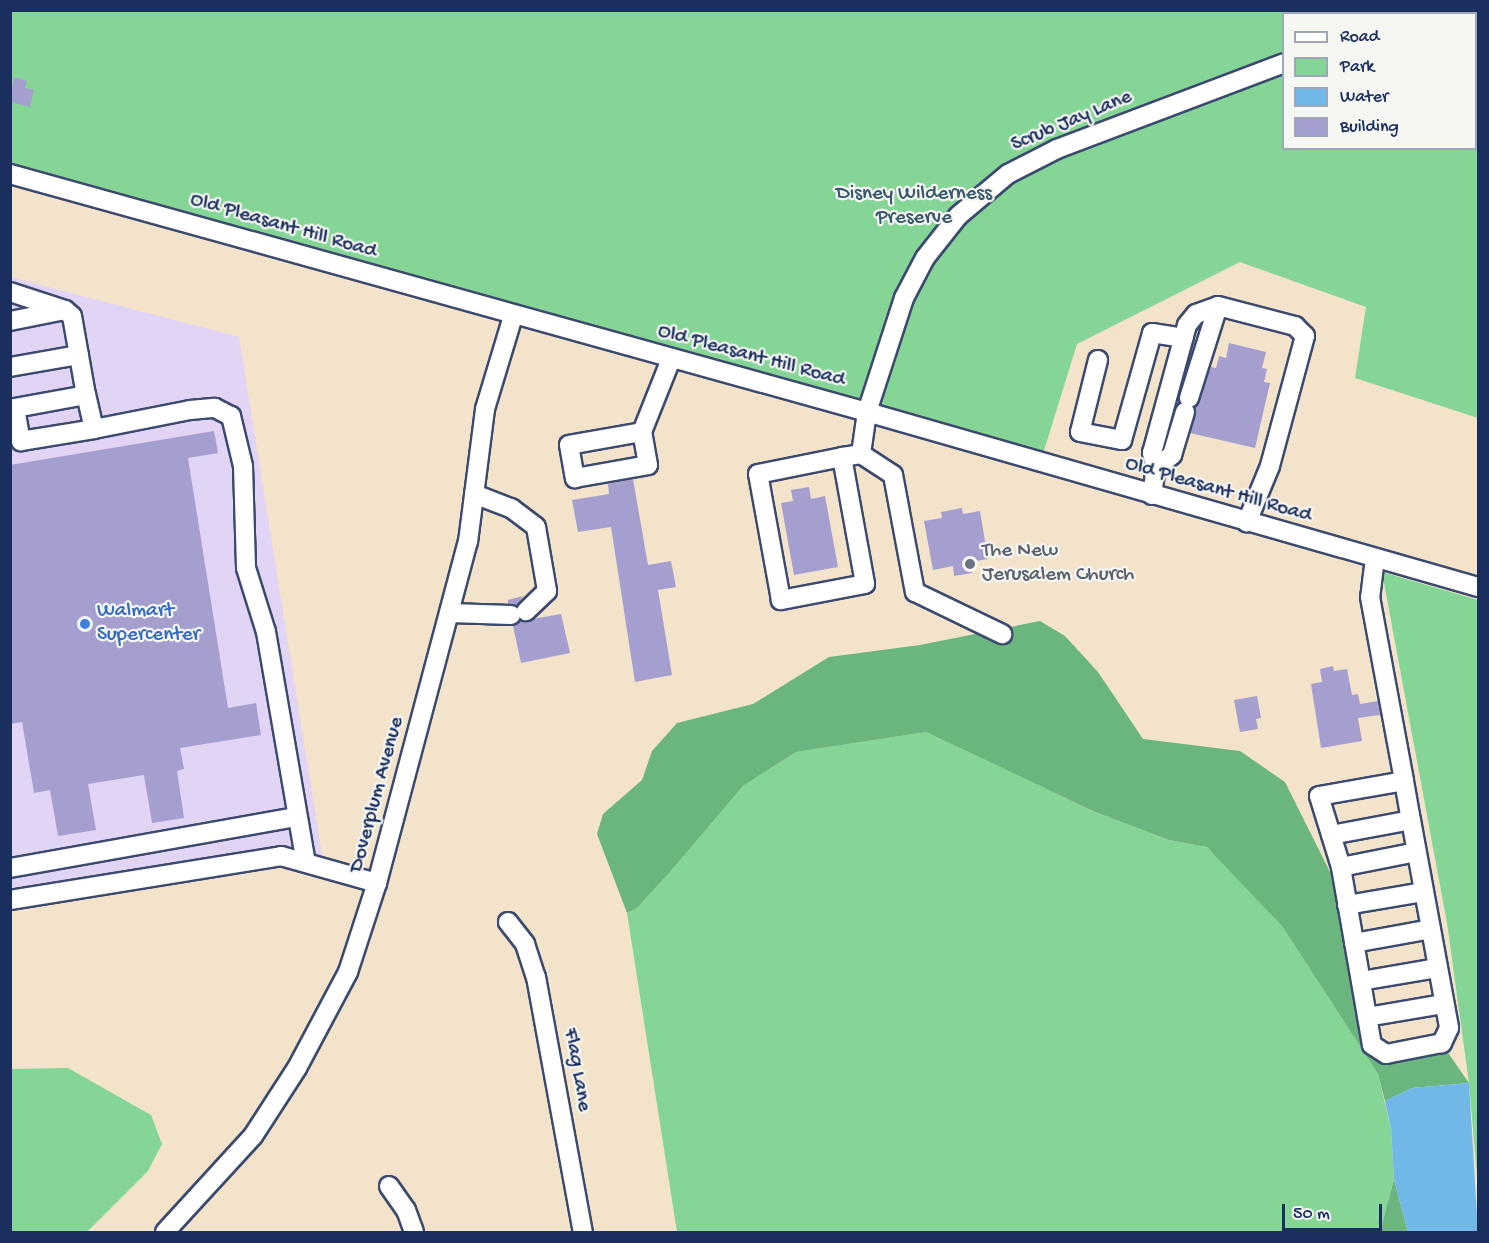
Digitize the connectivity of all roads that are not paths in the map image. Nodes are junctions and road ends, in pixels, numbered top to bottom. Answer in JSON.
{"nodes":[{"id":1,"x":1282,"y":64,"type":"edge"},
{"id":2,"x":10,"y":174,"type":"edge"},
{"id":3,"x":10,"y":292,"type":"edge"},
{"id":4,"x":1218,"y":306,"type":"junction"},
{"id":5,"x":64,"y":310,"type":"junction"},
{"id":6,"x":513,"y":316,"type":"junction"},
{"id":7,"x":10,"y":321,"type":"edge"},
{"id":8,"x":1184,"y":338,"type":"junction"},
{"id":9,"x":79,"y":355,"type":"junction"},
{"id":10,"x":671,"y":359,"type":"junction"},
{"id":11,"x":1098,"y":360,"type":"dead end"},
{"id":12,"x":10,"y":367,"type":"edge"},
{"id":13,"x":87,"y":395,"type":"junction"},
{"id":14,"x":13,"y":408,"type":"edge"},
{"id":15,"x":867,"y":412,"type":"junction"},
{"id":16,"x":94,"y":429,"type":"junction"},
{"id":17,"x":642,"y":432,"type":"dead end"},
{"id":18,"x":861,"y":454,"type":"junction"},
{"id":19,"x":842,"y":458,"type":"junction"},
{"id":20,"x":1156,"y":468,"type":"junction"},
{"id":21,"x":474,"y":494,"type":"junction"},
{"id":22,"x":1152,"y":495,"type":"junction"},
{"id":23,"x":1246,"y":522,"type":"junction"},
{"id":24,"x":1375,"y":558,"type":"junction"},
{"id":25,"x":1479,"y":588,"type":"edge"},
{"id":26,"x":450,"y":613,"type":"junction"},
{"id":27,"x":1002,"y":634,"type":"dead end"},
{"id":28,"x":1404,"y":781,"type":"junction"},
{"id":29,"x":296,"y":817,"type":"junction"},
{"id":30,"x":1411,"y":820,"type":"junction"},
{"id":31,"x":1331,"y":835,"type":"junction"},
{"id":32,"x":1417,"y":852,"type":"junction"},
{"id":33,"x":306,"y":863,"type":"junction"},
{"id":34,"x":1341,"y":867,"type":"junction"},
{"id":35,"x":10,"y":868,"type":"edge"},
{"id":36,"x":377,"y":883,"type":"junction"},
{"id":37,"x":1424,"y":892,"type":"junction"},
{"id":38,"x":10,"y":900,"type":"edge"},
{"id":39,"x":1347,"y":905,"type":"junction"},
{"id":40,"x":508,"y":922,"type":"dead end"},
{"id":41,"x":1431,"y":929,"type":"junction"},
{"id":42,"x":1354,"y":943,"type":"junction"},
{"id":43,"x":1438,"y":968,"type":"junction"},
{"id":44,"x":1361,"y":981,"type":"junction"},
{"id":45,"x":1444,"y":1004,"type":"junction"},
{"id":46,"x":1367,"y":1017,"type":"junction"},
{"id":47,"x":389,"y":1186,"type":"dead end"},
{"id":48,"x":165,"y":1233,"type":"edge"},
{"id":49,"x":414,"y":1233,"type":"edge"},
{"id":50,"x":583,"y":1233,"type":"edge"}],
"edges":[{"from":1,"to":15,"type":"street","name":"Scrub Jay Lane"},
{"from":2,"to":6,"type":"street","name":"Old Pleasant Hill Road"},
{"from":3,"to":5,"type":"street"},
{"from":4,"to":8,"type":"street"},
{"from":4,"to":20,"type":"street"},
{"from":4,"to":23,"type":"street"},
{"from":5,"to":7,"type":"street"},
{"from":5,"to":9,"type":"street"},
{"from":6,"to":10,"type":"street","name":"Old Pleasant Hill Road"},
{"from":6,"to":21,"type":"street","name":"Doverplum Avenue"},
{"from":8,"to":11,"type":"street"},
{"from":8,"to":20,"type":"street"},
{"from":9,"to":12,"type":"street"},
{"from":9,"to":13,"type":"street"},
{"from":10,"to":15,"type":"street","name":"Old Pleasant Hill Road"},
{"from":10,"to":17,"type":"street"},
{"from":13,"to":14,"type":"street"},
{"from":13,"to":16,"type":"street"},
{"from":14,"to":16,"type":"street"},
{"from":15,"to":18,"type":"street","name":"Scrub Jay Lane"},
{"from":15,"to":22,"type":"street","name":"Old Pleasant Hill Road"},
{"from":16,"to":29,"type":"street"},
{"from":18,"to":19,"type":"street"},
{"from":18,"to":27,"type":"street"},
{"from":19,"to":19,"type":"street"},
{"from":20,"to":22,"type":"street"},
{"from":21,"to":26,"type":"street","name":"Doverplum Avenue"},
{"from":21,"to":26,"type":"street"},
{"from":22,"to":23,"type":"street","name":"Old Pleasant Hill Road"},
{"from":23,"to":24,"type":"street","name":"Old Pleasant Hill Road"},
{"from":24,"to":25,"type":"street","name":"Old Pleasant Hill Road"},
{"from":24,"to":28,"type":"street"},
{"from":26,"to":36,"type":"street","name":"Doverplum Avenue"},
{"from":28,"to":30,"type":"street"},
{"from":28,"to":31,"type":"street"},
{"from":29,"to":33,"type":"street"},
{"from":29,"to":35,"type":"street"},
{"from":30,"to":31,"type":"street"},
{"from":30,"to":32,"type":"street"},
{"from":31,"to":34,"type":"street"},
{"from":32,"to":34,"type":"street"},
{"from":32,"to":37,"type":"street"},
{"from":33,"to":36,"type":"street"},
{"from":33,"to":38,"type":"street"},
{"from":34,"to":39,"type":"street"},
{"from":36,"to":48,"type":"street","name":"Doverplum Avenue"},
{"from":37,"to":39,"type":"street"},
{"from":37,"to":41,"type":"street"},
{"from":39,"to":42,"type":"street"},
{"from":40,"to":50,"type":"street","name":"Flag Lane"},
{"from":41,"to":42,"type":"street"},
{"from":41,"to":43,"type":"street"},
{"from":42,"to":44,"type":"street"},
{"from":43,"to":44,"type":"street"},
{"from":43,"to":45,"type":"street"},
{"from":44,"to":46,"type":"street"},
{"from":45,"to":46,"type":"street"},
{"from":45,"to":46,"type":"street"},
{"from":47,"to":49,"type":"street"}]}
